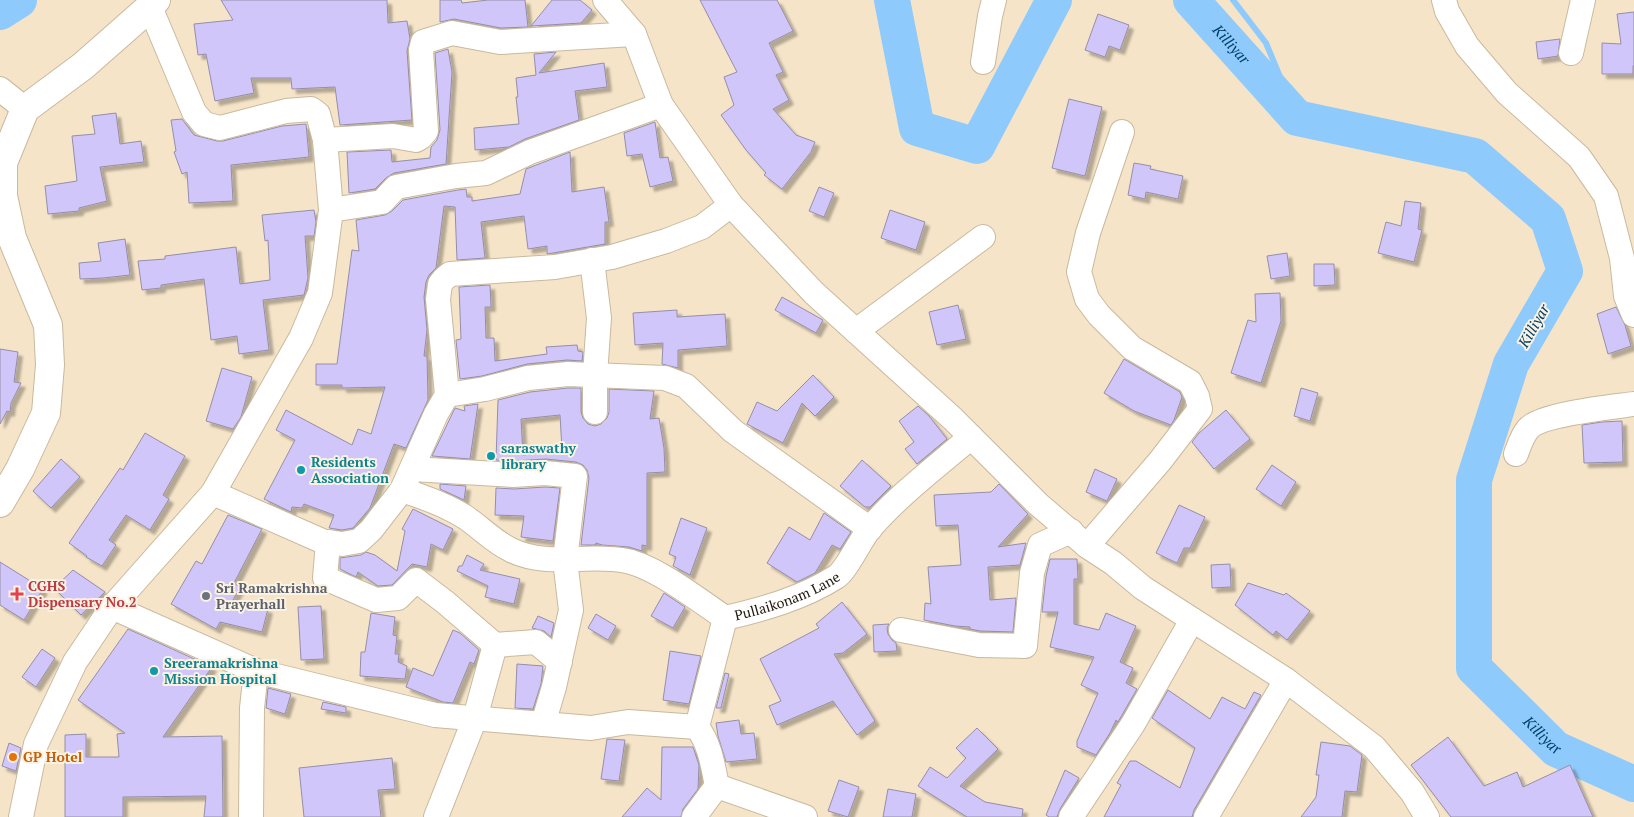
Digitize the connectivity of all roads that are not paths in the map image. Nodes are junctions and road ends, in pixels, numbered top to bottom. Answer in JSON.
{"nodes":[{"id":1,"x":605,"y":0,"type":"edge"},
{"id":2,"x":994,"y":0,"type":"edge"},
{"id":3,"x":1444,"y":0,"type":"edge"},
{"id":4,"x":1580,"y":1,"type":"edge"},
{"id":5,"x":153,"y":3,"type":"edge"},
{"id":6,"x":634,"y":34,"type":"junction"},
{"id":7,"x":1571,"y":53,"type":"dead end"},
{"id":8,"x":983,"y":62,"type":"dead end"},
{"id":9,"x":0,"y":89,"type":"edge"},
{"id":10,"x":661,"y":105,"type":"junction"},
{"id":11,"x":24,"y":109,"type":"junction"},
{"id":12,"x":1122,"y":132,"type":"dead end"},
{"id":13,"x":325,"y":140,"type":"junction"},
{"id":14,"x":731,"y":205,"type":"junction"},
{"id":15,"x":331,"y":210,"type":"junction"},
{"id":16,"x":984,"y":237,"type":"dead end"},
{"id":17,"x":592,"y":260,"type":"junction"},
{"id":18,"x":1634,"y":315,"type":"edge"},
{"id":19,"x":856,"y":332,"type":"junction"},
{"id":20,"x":595,"y":375,"type":"junction"},
{"id":21,"x":447,"y":396,"type":"junction"},
{"id":22,"x":1634,"y":404,"type":"edge"},
{"id":23,"x":595,"y":412,"type":"dead end"},
{"id":24,"x":971,"y":437,"type":"junction"},
{"id":25,"x":1516,"y":454,"type":"dead end"},
{"id":26,"x":407,"y":479,"type":"junction"},
{"id":27,"x":213,"y":493,"type":"junction"},
{"id":28,"x":2,"y":499,"type":"edge"},
{"id":29,"x":870,"y":528,"type":"junction"},
{"id":30,"x":1079,"y":538,"type":"junction"},
{"id":31,"x":328,"y":542,"type":"junction"},
{"id":32,"x":565,"y":560,"type":"junction"},
{"id":33,"x":112,"y":607,"type":"junction"},
{"id":34,"x":725,"y":618,"type":"junction"},
{"id":35,"x":1192,"y":620,"type":"junction"},
{"id":36,"x":901,"y":630,"type":"dead end"},
{"id":37,"x":495,"y":645,"type":"junction"},
{"id":38,"x":560,"y":662,"type":"junction"},
{"id":39,"x":256,"y":671,"type":"junction"},
{"id":40,"x":1286,"y":680,"type":"junction"},
{"id":41,"x":475,"y":718,"type":"junction"},
{"id":42,"x":543,"y":724,"type":"junction"},
{"id":43,"x":697,"y":727,"type":"junction"},
{"id":44,"x":717,"y":786,"type":"junction"},
{"id":45,"x":21,"y":817,"type":"edge"},
{"id":46,"x":251,"y":817,"type":"edge"},
{"id":47,"x":436,"y":817,"type":"edge"},
{"id":48,"x":694,"y":817,"type":"edge"},
{"id":49,"x":805,"y":817,"type":"edge"},
{"id":50,"x":1071,"y":817,"type":"edge"},
{"id":51,"x":1206,"y":817,"type":"edge"},
{"id":52,"x":1427,"y":817,"type":"edge"}],
"edges":[{"from":1,"to":6,"type":"street"},
{"from":2,"to":8,"type":"street"},
{"from":3,"to":18,"type":"street"},
{"from":4,"to":7,"type":"street"},
{"from":5,"to":11,"type":"main road"},
{"from":5,"to":13,"type":"street"},
{"from":6,"to":10,"type":"street"},
{"from":6,"to":13,"type":"street"},
{"from":9,"to":11,"type":"street"},
{"from":10,"to":14,"type":"street"},
{"from":10,"to":15,"type":"street"},
{"from":11,"to":28,"type":"main road"},
{"from":12,"to":30,"type":"street"},
{"from":13,"to":15,"type":"street"},
{"from":14,"to":17,"type":"street"},
{"from":14,"to":19,"type":"street"},
{"from":15,"to":27,"type":"street"},
{"from":16,"to":19,"type":"street"},
{"from":17,"to":20,"type":"street"},
{"from":17,"to":21,"type":"street"},
{"from":19,"to":24,"type":"street"},
{"from":20,"to":21,"type":"street"},
{"from":20,"to":23,"type":"street"},
{"from":20,"to":29,"type":"street"},
{"from":21,"to":26,"type":"street"},
{"from":22,"to":25,"type":"street"},
{"from":24,"to":29,"type":"street","name":"Pullaikonam Lane"},
{"from":24,"to":30,"type":"street"},
{"from":26,"to":31,"type":"street"},
{"from":26,"to":32,"type":"street"},
{"from":26,"to":32,"type":"street"},
{"from":27,"to":31,"type":"street"},
{"from":27,"to":33,"type":"street"},
{"from":29,"to":34,"type":"street","name":"Pullaikonam Lane"},
{"from":30,"to":35,"type":"street"},
{"from":30,"to":36,"type":"street"},
{"from":31,"to":37,"type":"street"},
{"from":32,"to":34,"type":"street"},
{"from":32,"to":38,"type":"street"},
{"from":33,"to":39,"type":"street"},
{"from":33,"to":45,"type":"street"},
{"from":34,"to":43,"type":"street","name":"Pullaikonam Lane"},
{"from":35,"to":40,"type":"street"},
{"from":35,"to":50,"type":"street"},
{"from":37,"to":38,"type":"street"},
{"from":37,"to":41,"type":"street"},
{"from":38,"to":42,"type":"street"},
{"from":39,"to":41,"type":"street"},
{"from":39,"to":46,"type":"street"},
{"from":40,"to":51,"type":"street"},
{"from":40,"to":52,"type":"street"},
{"from":41,"to":42,"type":"street"},
{"from":41,"to":47,"type":"street"},
{"from":42,"to":43,"type":"street"},
{"from":43,"to":44,"type":"street"},
{"from":44,"to":48,"type":"street"},
{"from":44,"to":49,"type":"street"}]}
